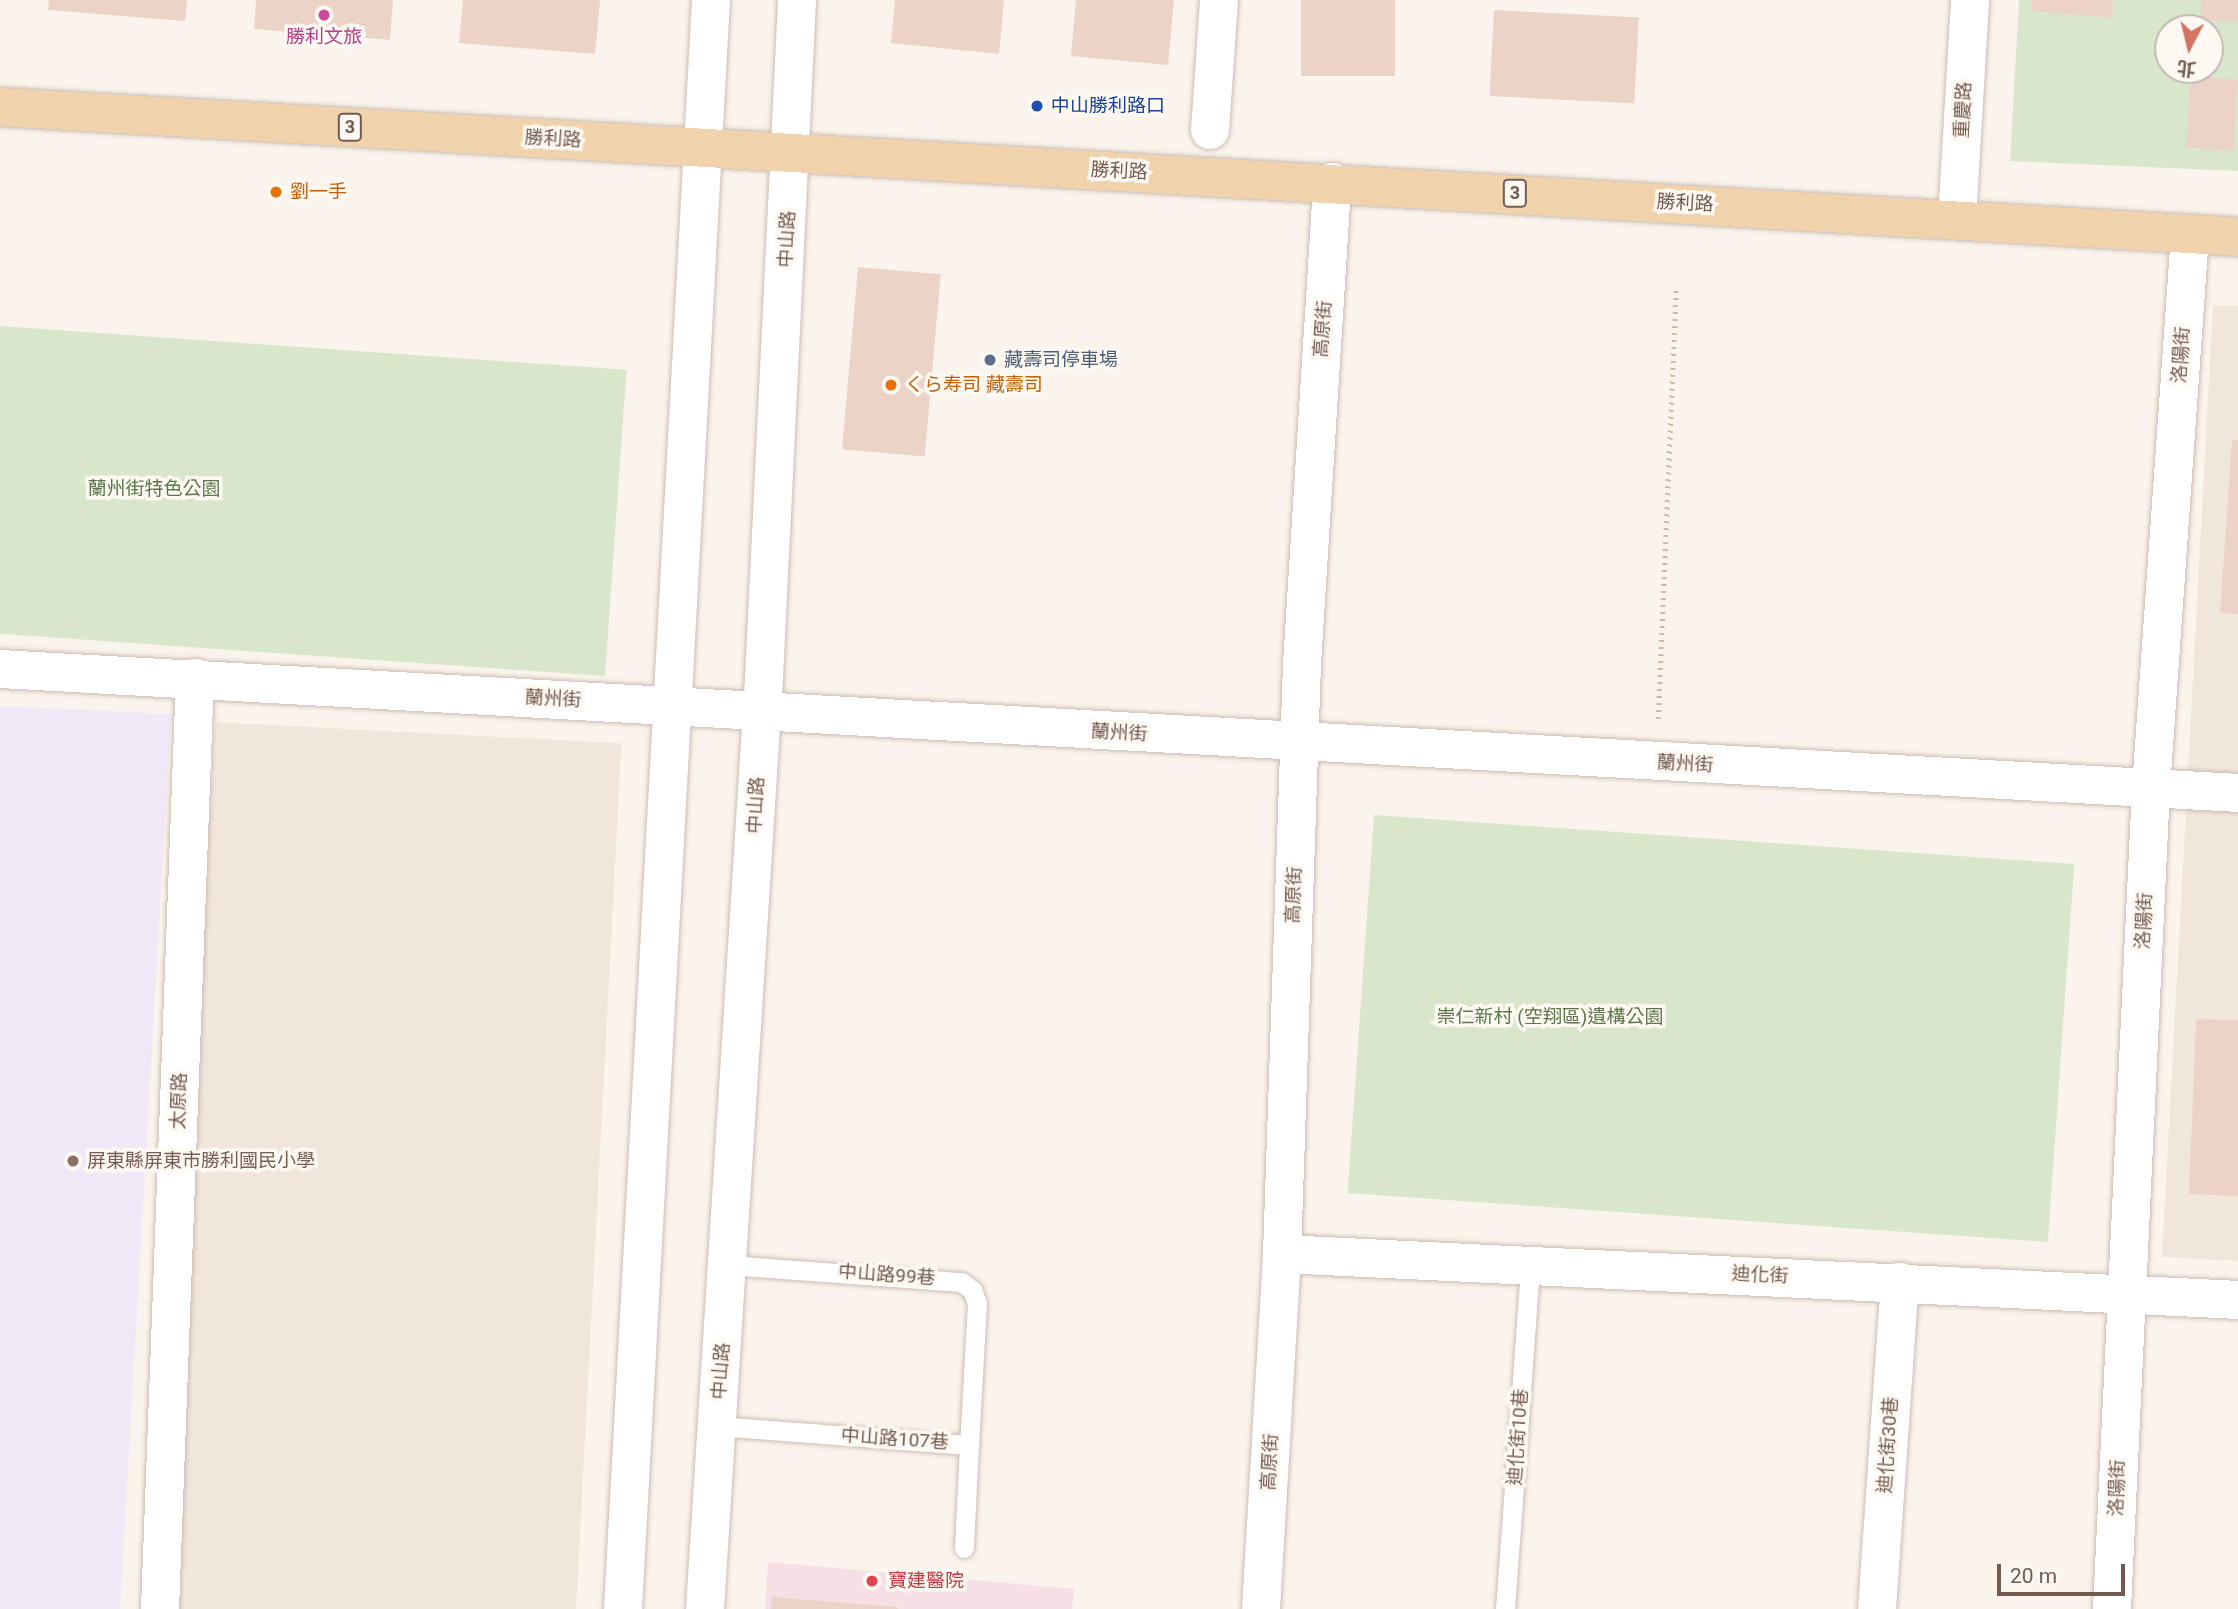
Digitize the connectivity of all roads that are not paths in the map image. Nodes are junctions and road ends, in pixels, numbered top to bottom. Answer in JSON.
{"nodes":[{"id":1,"x":711,"y":0,"type":"edge"},
{"id":2,"x":797,"y":0,"type":"edge"},
{"id":3,"x":1219,"y":0,"type":"edge"},
{"id":4,"x":1970,"y":0,"type":"edge"},
{"id":5,"x":0,"y":107,"type":"edge"},
{"id":6,"x":1210,"y":130,"type":"dead end"},
{"id":7,"x":701,"y":147,"type":"junction"},
{"id":8,"x":792,"y":153,"type":"junction"},
{"id":9,"x":1332,"y":182,"type":"junction"},
{"id":10,"x":1957,"y":220,"type":"junction"},
{"id":11,"x":2190,"y":234,"type":"junction"},
{"id":12,"x":2238,"y":237,"type":"edge"},
{"id":13,"x":0,"y":669,"type":"edge"},
{"id":14,"x":195,"y":678,"type":"junction"},
{"id":15,"x":674,"y":706,"type":"junction"},
{"id":16,"x":761,"y":712,"type":"junction"},
{"id":17,"x":1298,"y":743,"type":"junction"},
{"id":18,"x":2151,"y":788,"type":"junction"},
{"id":19,"x":2238,"y":793,"type":"edge"},
{"id":20,"x":1282,"y":1254,"type":"junction"},
{"id":21,"x":728,"y":1265,"type":"junction"},
{"id":22,"x":1531,"y":1265,"type":"junction"},
{"id":23,"x":1900,"y":1282,"type":"junction"},
{"id":24,"x":2126,"y":1294,"type":"junction"},
{"id":25,"x":2238,"y":1300,"type":"edge"},
{"id":26,"x":717,"y":1426,"type":"junction"},
{"id":27,"x":969,"y":1445,"type":"junction"},
{"id":28,"x":964,"y":1548,"type":"dead end"},
{"id":29,"x":160,"y":1609,"type":"edge"},
{"id":30,"x":623,"y":1609,"type":"edge"},
{"id":31,"x":705,"y":1609,"type":"edge"},
{"id":32,"x":1261,"y":1609,"type":"edge"},
{"id":33,"x":1505,"y":1609,"type":"edge"},
{"id":34,"x":1877,"y":1609,"type":"edge"},
{"id":35,"x":2112,"y":1609,"type":"edge"}],
"edges":[{"from":1,"to":7,"type":"street"},
{"from":2,"to":8,"type":"street","name":"中山路"},
{"from":3,"to":6,"type":"street"},
{"from":4,"to":10,"type":"street","name":"重慶路"},
{"from":5,"to":7,"type":"main road","name":"勝利路","number":"3"},
{"from":7,"to":8,"type":"main road","name":"勝利路","number":"3"},
{"from":7,"to":15,"type":"street"},
{"from":8,"to":9,"type":"main road","name":"勝利路","number":"3"},
{"from":8,"to":16,"type":"street","name":"中山路"},
{"from":9,"to":10,"type":"main road","name":"勝利路","number":"3"},
{"from":9,"to":17,"type":"street","name":"高原街"},
{"from":10,"to":11,"type":"main road","name":"勝利路","number":"3"},
{"from":11,"to":12,"type":"main road","name":"勝利路","number":"3"},
{"from":11,"to":18,"type":"street","name":"洛陽街"},
{"from":13,"to":14,"type":"street","name":"蘭州街"},
{"from":14,"to":15,"type":"street","name":"蘭州街"},
{"from":14,"to":29,"type":"street","name":"太原路"},
{"from":15,"to":16,"type":"street","name":"蘭州街"},
{"from":15,"to":30,"type":"street"},
{"from":16,"to":17,"type":"street","name":"蘭州街"},
{"from":16,"to":21,"type":"street","name":"中山路"},
{"from":17,"to":18,"type":"street","name":"蘭州街"},
{"from":17,"to":20,"type":"street","name":"高原街"},
{"from":18,"to":19,"type":"street","name":"蘭州街"},
{"from":18,"to":24,"type":"street","name":"洛陽街"},
{"from":20,"to":22,"type":"street","name":"迪化街"},
{"from":20,"to":32,"type":"street","name":"高原街"},
{"from":21,"to":26,"type":"street","name":"中山路"},
{"from":21,"to":27,"type":"lane","name":"中山路99巷"},
{"from":22,"to":23,"type":"street","name":"迪化街"},
{"from":22,"to":33,"type":"lane","name":"迪化街10巷"},
{"from":23,"to":24,"type":"street","name":"迪化街"},
{"from":23,"to":34,"type":"street","name":"迪化街30巷"},
{"from":24,"to":25,"type":"street","name":"迪化街"},
{"from":24,"to":35,"type":"street","name":"洛陽街"},
{"from":26,"to":27,"type":"lane","name":"中山路107巷"},
{"from":26,"to":31,"type":"street","name":"中山路"},
{"from":27,"to":28,"type":"lane","name":"中山路107巷"}]}
